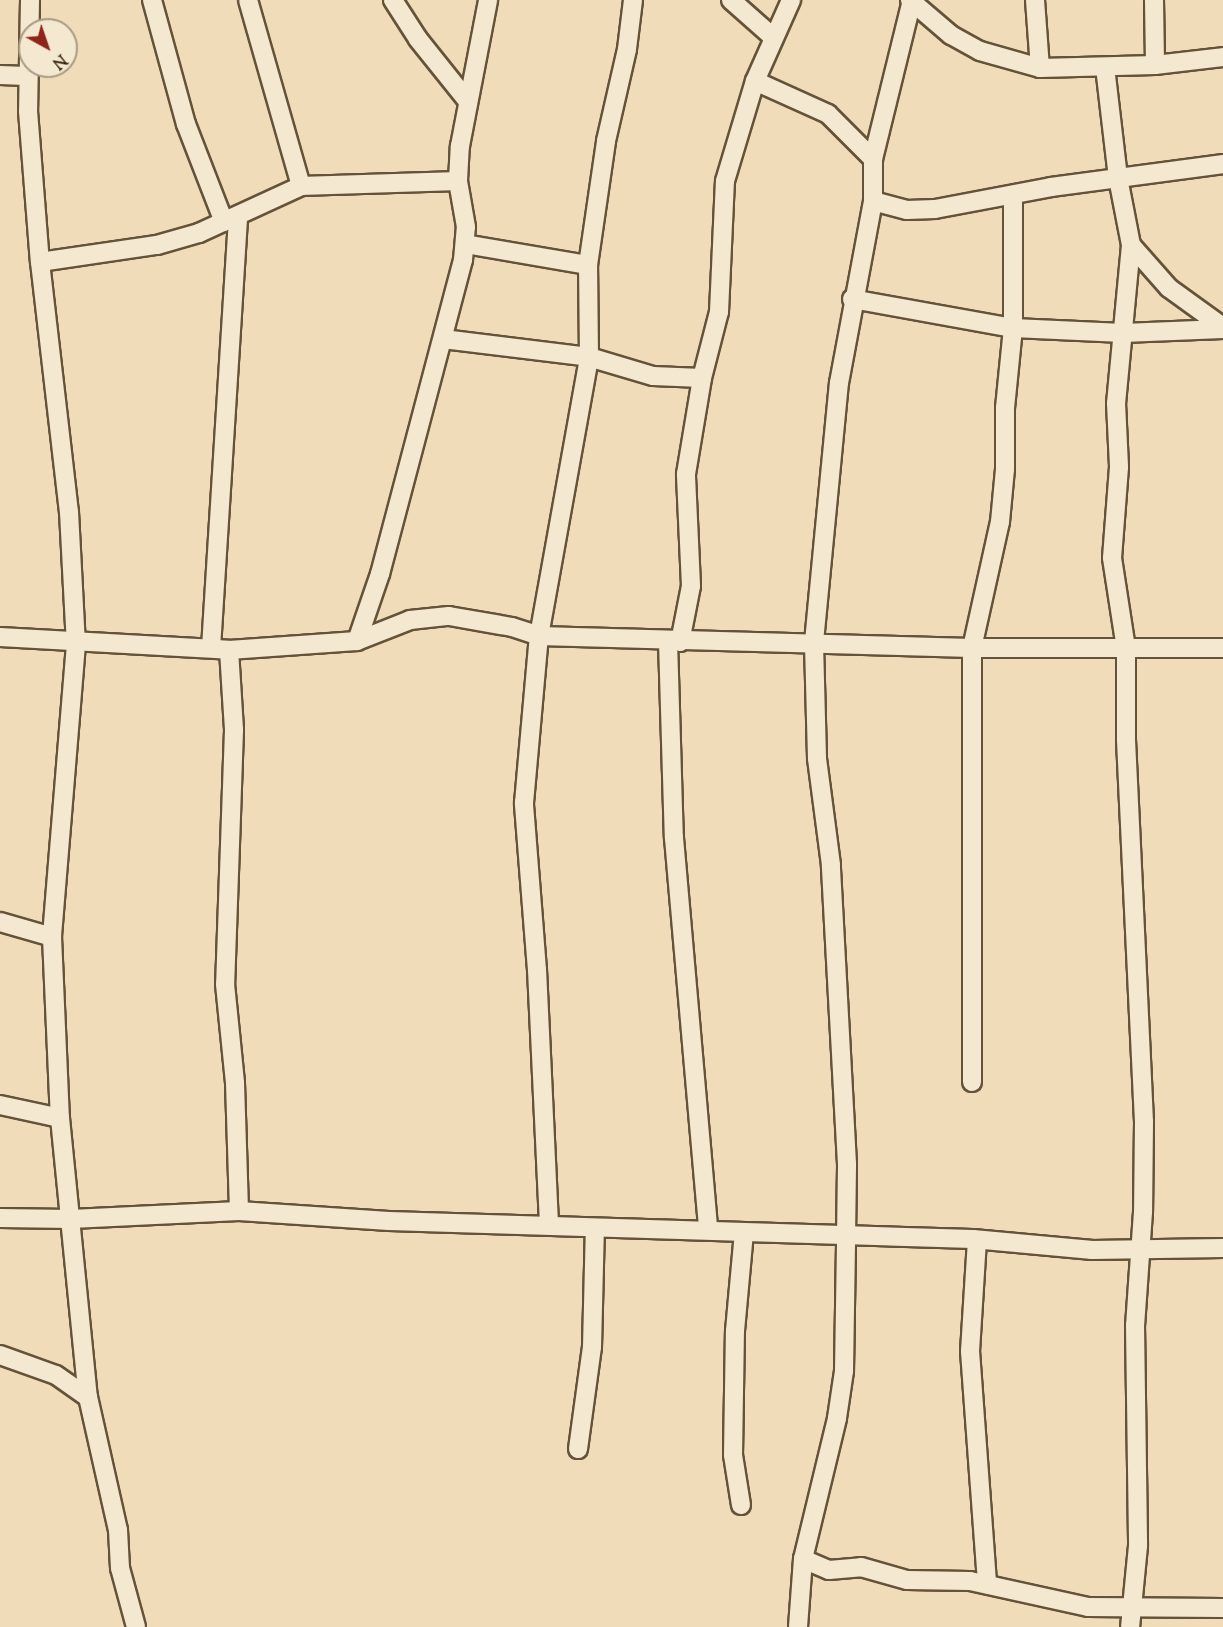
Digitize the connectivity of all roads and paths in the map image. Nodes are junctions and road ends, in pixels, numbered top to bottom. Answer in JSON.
{"nodes":[{"id":1,"x":30,"y":0,"type":"edge"},
{"id":2,"x":152,"y":0,"type":"edge"},
{"id":3,"x":248,"y":0,"type":"edge"},
{"id":4,"x":393,"y":0,"type":"edge"},
{"id":5,"x":488,"y":0,"type":"edge"},
{"id":6,"x":633,"y":0,"type":"edge"},
{"id":7,"x":731,"y":0,"type":"edge"},
{"id":8,"x":790,"y":0,"type":"edge"},
{"id":9,"x":911,"y":0,"type":"edge"},
{"id":10,"x":1035,"y":0,"type":"edge"},
{"id":11,"x":1154,"y":0,"type":"edge"},
{"id":12,"x":29,"y":18,"type":"edge"},
{"id":13,"x":774,"y":38,"type":"junction"},
{"id":14,"x":1223,"y":57,"type":"edge"},
{"id":15,"x":1155,"y":65,"type":"junction"},
{"id":16,"x":1105,"y":67,"type":"junction"},
{"id":17,"x":1040,"y":68,"type":"junction"},
{"id":18,"x":0,"y":75,"type":"edge"},
{"id":19,"x":18,"y":76,"type":"edge"},
{"id":20,"x":26,"y":78,"type":"edge"},
{"id":21,"x":755,"y":81,"type":"junction"},
{"id":22,"x":466,"y":99,"type":"junction"},
{"id":23,"x":873,"y":159,"type":"junction"},
{"id":24,"x":1223,"y":164,"type":"edge"},
{"id":25,"x":1118,"y":178,"type":"junction"},
{"id":26,"x":459,"y":181,"type":"junction"},
{"id":27,"x":302,"y":186,"type":"junction"},
{"id":28,"x":1013,"y":196,"type":"junction"},
{"id":29,"x":873,"y":201,"type":"junction"},
{"id":30,"x":231,"y":219,"type":"junction"},
{"id":31,"x":465,"y":244,"type":"junction"},
{"id":32,"x":1131,"y":245,"type":"junction"},
{"id":33,"x":40,"y":262,"type":"junction"},
{"id":34,"x":588,"y":265,"type":"junction"},
{"id":35,"x":852,"y":299,"type":"junction"},
{"id":36,"x":1012,"y":328,"type":"junction"},
{"id":37,"x":1223,"y":328,"type":"edge"},
{"id":38,"x":1123,"y":333,"type":"junction"},
{"id":39,"x":443,"y":339,"type":"junction"},
{"id":40,"x":589,"y":357,"type":"junction"},
{"id":41,"x":702,"y":378,"type":"junction"},
{"id":42,"x":539,"y":636,"type":"junction"},
{"id":43,"x":0,"y":637,"type":"edge"},
{"id":44,"x":357,"y":641,"type":"junction"},
{"id":45,"x":674,"y":642,"type":"junction"},
{"id":46,"x":814,"y":642,"type":"junction"},
{"id":47,"x":76,"y":644,"type":"junction"},
{"id":48,"x":972,"y":648,"type":"junction"},
{"id":49,"x":1126,"y":648,"type":"junction"},
{"id":50,"x":1223,"y":648,"type":"edge"},
{"id":51,"x":220,"y":649,"type":"junction"},
{"id":52,"x":0,"y":922,"type":"edge"},
{"id":53,"x":52,"y":937,"type":"junction"},
{"id":54,"x":972,"y":1082,"type":"dead end"},
{"id":55,"x":0,"y":1105,"type":"edge"},
{"id":56,"x":60,"y":1118,"type":"junction"},
{"id":57,"x":240,"y":1211,"type":"junction"},
{"id":58,"x":0,"y":1218,"type":"edge"},
{"id":59,"x":71,"y":1219,"type":"junction"},
{"id":60,"x":549,"y":1224,"type":"junction"},
{"id":61,"x":595,"y":1228,"type":"junction"},
{"id":62,"x":708,"y":1230,"type":"junction"},
{"id":63,"x":744,"y":1233,"type":"junction"},
{"id":64,"x":846,"y":1238,"type":"junction"},
{"id":65,"x":977,"y":1240,"type":"junction"},
{"id":66,"x":1141,"y":1247,"type":"junction"},
{"id":67,"x":1223,"y":1248,"type":"edge"},
{"id":68,"x":0,"y":1355,"type":"edge"},
{"id":69,"x":88,"y":1397,"type":"junction"},
{"id":70,"x":578,"y":1449,"type":"dead end"},
{"id":71,"x":741,"y":1505,"type":"dead end"},
{"id":72,"x":803,"y":1559,"type":"junction"},
{"id":73,"x":987,"y":1584,"type":"junction"},
{"id":74,"x":1133,"y":1608,"type":"junction"},
{"id":75,"x":1223,"y":1608,"type":"edge"},
{"id":76,"x":136,"y":1627,"type":"edge"},
{"id":77,"x":798,"y":1627,"type":"edge"},
{"id":78,"x":1130,"y":1627,"type":"edge"}],
"edges":[{"from":1,"to":12,"type":"street"},
{"from":2,"to":30,"type":"street"},
{"from":3,"to":27,"type":"street"},
{"from":4,"to":22,"type":"street"},
{"from":5,"to":22,"type":"street"},
{"from":6,"to":34,"type":"street"},
{"from":7,"to":13,"type":"street"},
{"from":8,"to":13,"type":"street"},
{"from":9,"to":17,"type":"street"},
{"from":9,"to":23,"type":"street"},
{"from":10,"to":17,"type":"street"},
{"from":11,"to":15,"type":"street"},
{"from":13,"to":21,"type":"street"},
{"from":14,"to":15,"type":"street"},
{"from":15,"to":16,"type":"street"},
{"from":16,"to":17,"type":"street"},
{"from":16,"to":25,"type":"street"},
{"from":18,"to":19,"type":"street"},
{"from":20,"to":33,"type":"street"},
{"from":21,"to":23,"type":"street"},
{"from":21,"to":41,"type":"street"},
{"from":22,"to":26,"type":"street"},
{"from":23,"to":29,"type":"street"},
{"from":24,"to":25,"type":"street"},
{"from":25,"to":28,"type":"street"},
{"from":25,"to":32,"type":"street"},
{"from":26,"to":27,"type":"street"},
{"from":26,"to":31,"type":"street"},
{"from":27,"to":30,"type":"street"},
{"from":28,"to":29,"type":"street"},
{"from":28,"to":36,"type":"street"},
{"from":29,"to":35,"type":"street"},
{"from":30,"to":33,"type":"street"},
{"from":30,"to":51,"type":"street"},
{"from":31,"to":34,"type":"street"},
{"from":31,"to":39,"type":"street"},
{"from":32,"to":37,"type":"street"},
{"from":32,"to":38,"type":"street"},
{"from":33,"to":47,"type":"street"},
{"from":34,"to":40,"type":"street"},
{"from":35,"to":36,"type":"street"},
{"from":35,"to":46,"type":"street"},
{"from":36,"to":38,"type":"street"},
{"from":36,"to":48,"type":"street"},
{"from":37,"to":38,"type":"street"},
{"from":38,"to":49,"type":"street"},
{"from":39,"to":40,"type":"street"},
{"from":39,"to":44,"type":"street"},
{"from":40,"to":41,"type":"street"},
{"from":40,"to":42,"type":"street"},
{"from":41,"to":45,"type":"street"},
{"from":42,"to":44,"type":"street"},
{"from":42,"to":45,"type":"street"},
{"from":42,"to":60,"type":"street"},
{"from":43,"to":47,"type":"street"},
{"from":44,"to":51,"type":"street"},
{"from":45,"to":46,"type":"street"},
{"from":45,"to":62,"type":"street"},
{"from":46,"to":48,"type":"street"},
{"from":46,"to":64,"type":"street"},
{"from":47,"to":51,"type":"street"},
{"from":47,"to":53,"type":"street"},
{"from":48,"to":49,"type":"street"},
{"from":48,"to":54,"type":"street"},
{"from":49,"to":50,"type":"street"},
{"from":49,"to":66,"type":"street"},
{"from":51,"to":57,"type":"street"},
{"from":52,"to":53,"type":"street"},
{"from":53,"to":56,"type":"street"},
{"from":55,"to":56,"type":"street"},
{"from":56,"to":59,"type":"street"},
{"from":57,"to":59,"type":"street"},
{"from":57,"to":60,"type":"street"},
{"from":58,"to":59,"type":"street"},
{"from":59,"to":69,"type":"street"},
{"from":60,"to":61,"type":"street"},
{"from":61,"to":62,"type":"street"},
{"from":61,"to":70,"type":"street"},
{"from":62,"to":63,"type":"street"},
{"from":63,"to":64,"type":"street"},
{"from":63,"to":71,"type":"street"},
{"from":64,"to":65,"type":"street"},
{"from":64,"to":72,"type":"street"},
{"from":65,"to":66,"type":"street"},
{"from":65,"to":73,"type":"street"},
{"from":66,"to":67,"type":"street"},
{"from":66,"to":74,"type":"street"},
{"from":68,"to":69,"type":"street"},
{"from":69,"to":76,"type":"street"},
{"from":72,"to":73,"type":"street"},
{"from":72,"to":77,"type":"street"},
{"from":73,"to":74,"type":"street"},
{"from":74,"to":75,"type":"street"},
{"from":74,"to":78,"type":"street"}]}
